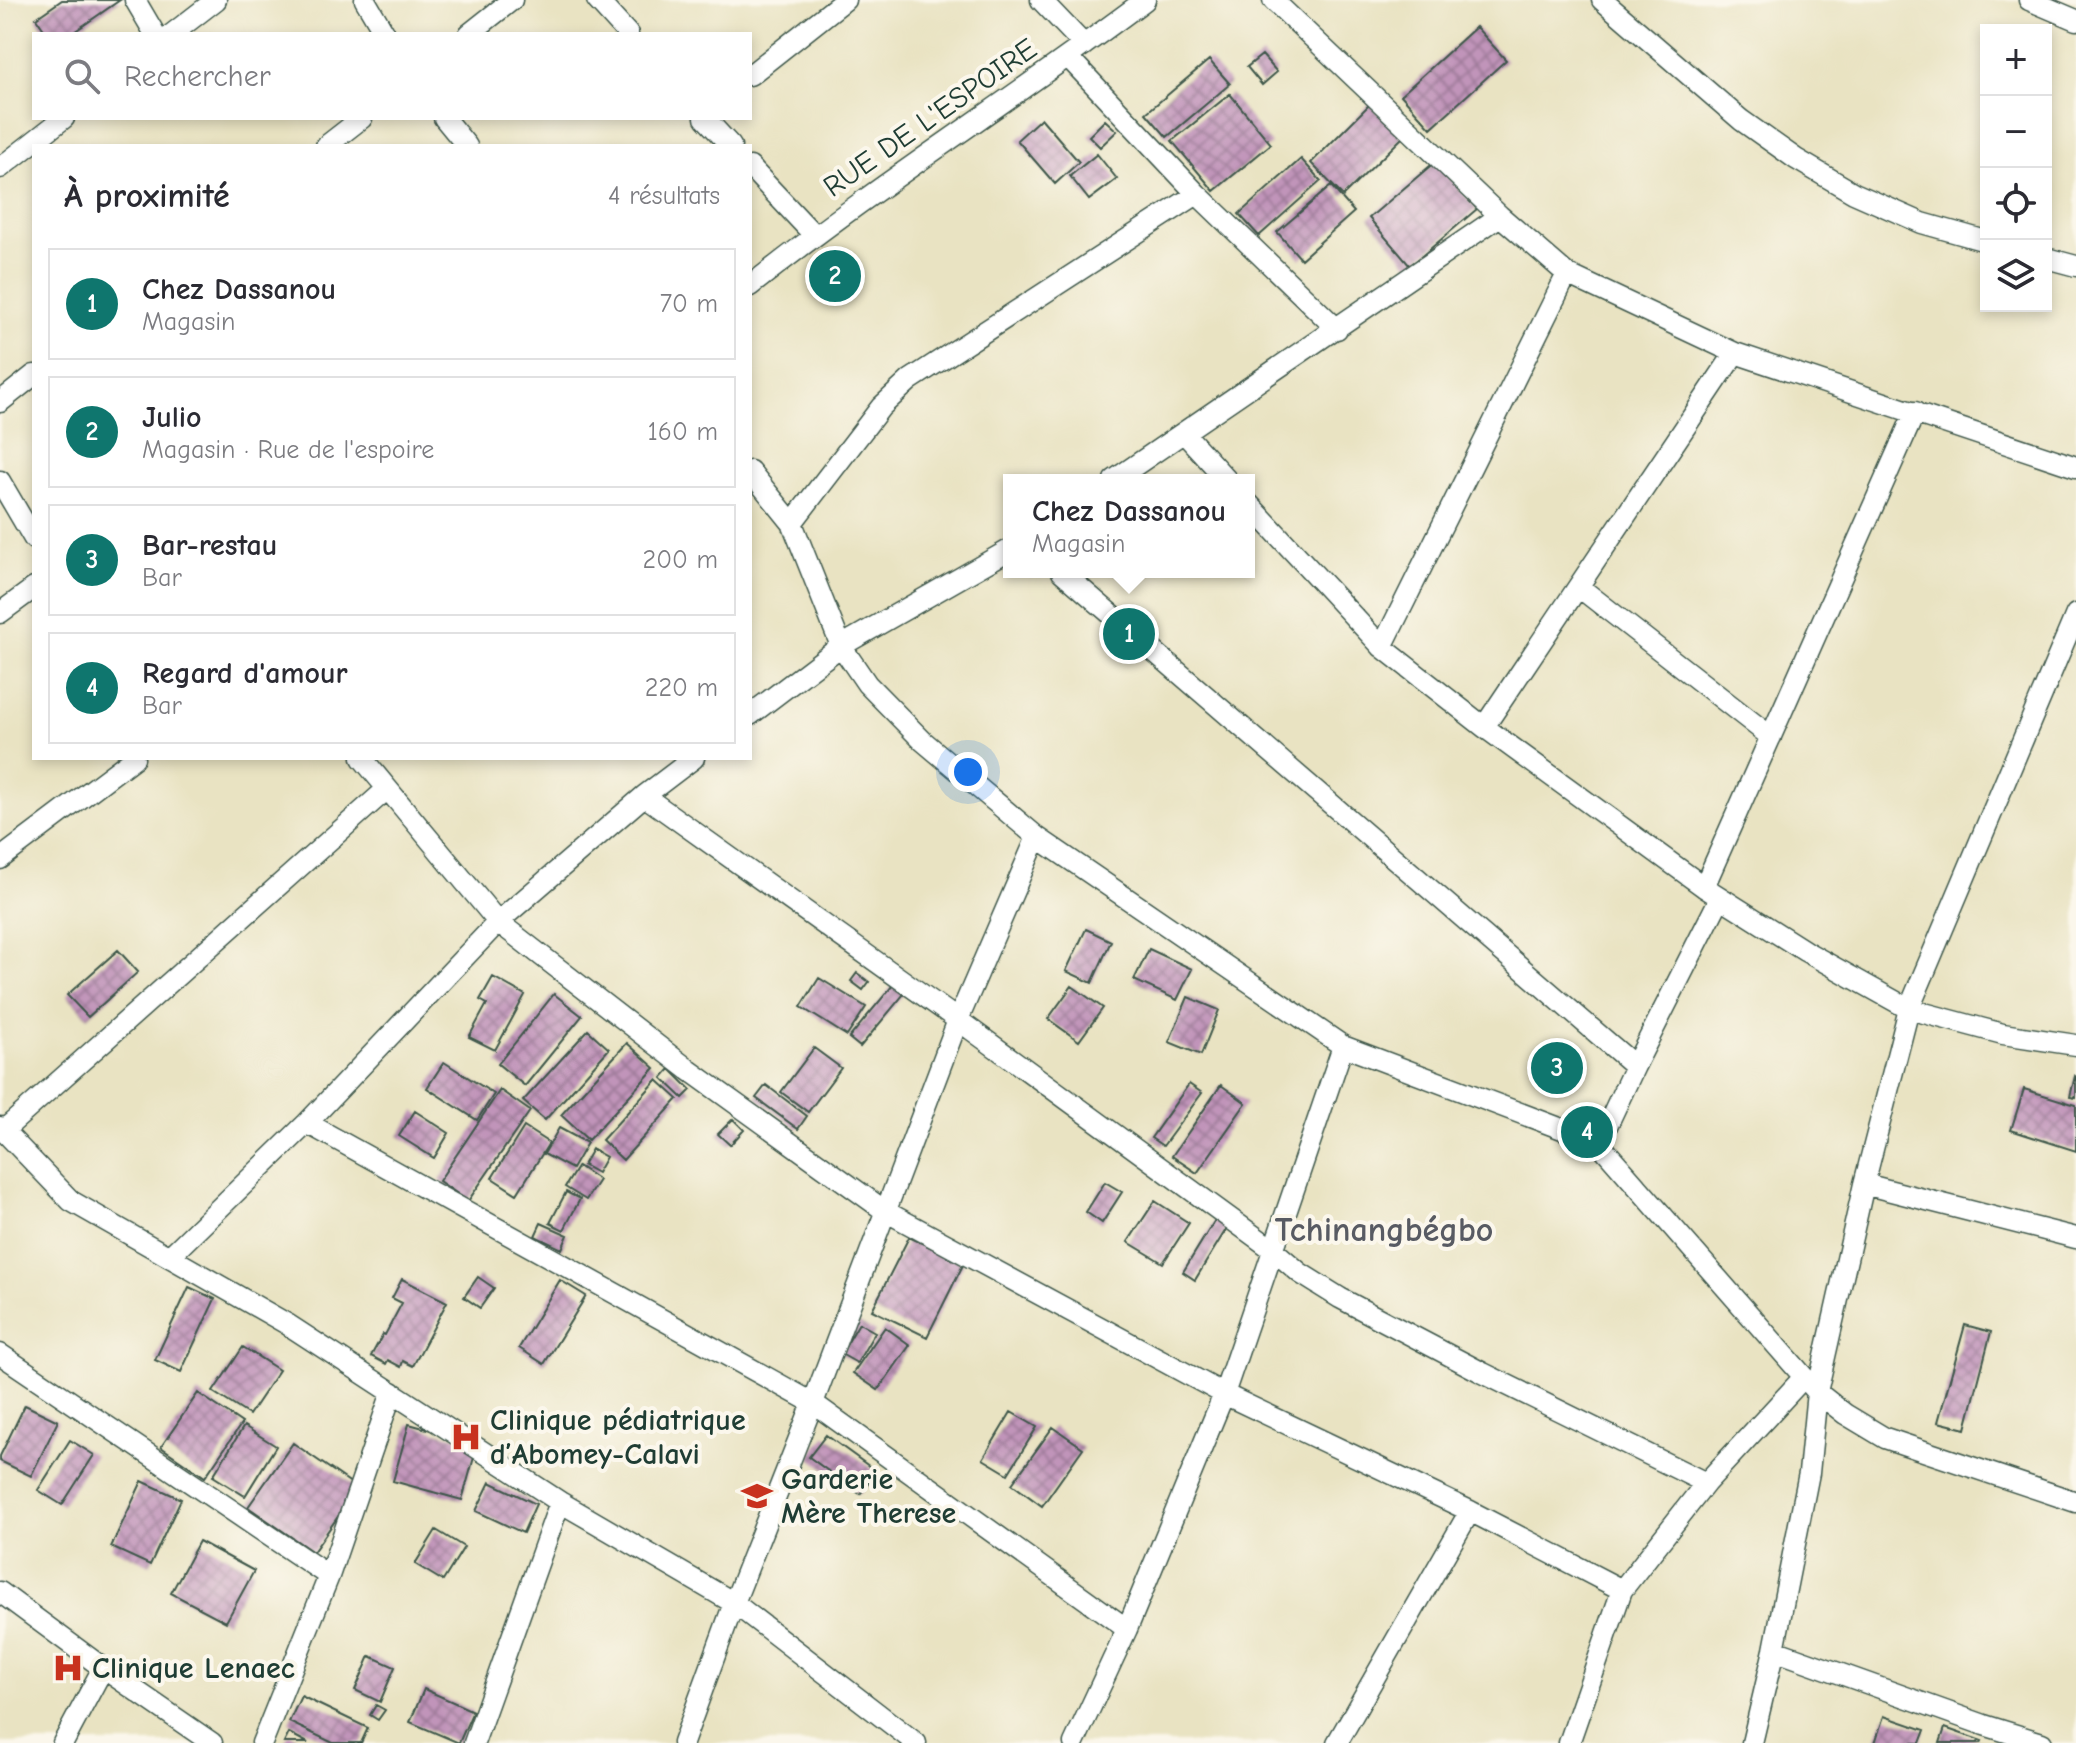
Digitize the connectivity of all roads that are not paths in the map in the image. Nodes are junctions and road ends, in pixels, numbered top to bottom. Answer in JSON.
{"nodes":[{"id":1,"x":135,"y":0,"type":"edge"},
{"id":2,"x":216,"y":0,"type":"edge"},
{"id":3,"x":365,"y":0,"type":"edge"},
{"id":4,"x":512,"y":0,"type":"edge"},
{"id":5,"x":597,"y":0,"type":"edge"},
{"id":6,"x":845,"y":0,"type":"edge"},
{"id":7,"x":1041,"y":0,"type":"edge"},
{"id":8,"x":1145,"y":0,"type":"edge"},
{"id":9,"x":1273,"y":0,"type":"edge"},
{"id":10,"x":1602,"y":0,"type":"edge"},
{"id":11,"x":2029,"y":0,"type":"edge"},
{"id":12,"x":2076,"y":20,"type":"edge"},
{"id":13,"x":154,"y":32,"type":"edge"},
{"id":14,"x":175,"y":32,"type":"edge"},
{"id":15,"x":384,"y":32,"type":"edge"},
{"id":16,"x":472,"y":32,"type":"edge"},
{"id":17,"x":626,"y":32,"type":"edge"},
{"id":18,"x":1076,"y":52,"type":"junction"},
{"id":19,"x":752,"y":73,"type":"edge"},
{"id":20,"x":61,"y":120,"type":"edge"},
{"id":21,"x":359,"y":120,"type":"edge"},
{"id":22,"x":446,"y":120,"type":"edge"},
{"id":23,"x":707,"y":120,"type":"edge"},
{"id":24,"x":329,"y":144,"type":"edge"},
{"id":25,"x":465,"y":144,"type":"edge"},
{"id":26,"x":729,"y":144,"type":"edge"},
{"id":27,"x":3,"y":158,"type":"edge"},
{"id":28,"x":752,"y":169,"type":"edge"},
{"id":29,"x":1197,"y":194,"type":"junction"},
{"id":30,"x":1500,"y":216,"type":"junction"},
{"id":31,"x":814,"y":235,"type":"junction"},
{"id":32,"x":1982,"y":240,"type":"edge"},
{"id":33,"x":2052,"y":260,"type":"edge"},
{"id":34,"x":2076,"y":266,"type":"edge"},
{"id":35,"x":1567,"y":274,"type":"junction"},
{"id":36,"x":752,"y":284,"type":"edge"},
{"id":37,"x":1337,"y":329,"type":"junction"},
{"id":38,"x":1735,"y":353,"type":"junction"},
{"id":39,"x":32,"y":377,"type":"edge"},
{"id":40,"x":0,"y":402,"type":"edge"},
{"id":41,"x":1915,"y":412,"type":"junction"},
{"id":42,"x":1184,"y":433,"type":"junction"},
{"id":43,"x":2076,"y":467,"type":"edge"},
{"id":44,"x":752,"y":473,"type":"edge"},
{"id":45,"x":1123,"y":474,"type":"edge"},
{"id":46,"x":1222,"y":474,"type":"edge"},
{"id":47,"x":0,"y":481,"type":"edge"},
{"id":48,"x":1255,"y":510,"type":"edge"},
{"id":49,"x":792,"y":523,"type":"junction"},
{"id":50,"x":32,"y":536,"type":"edge"},
{"id":51,"x":1003,"y":553,"type":"edge"},
{"id":52,"x":1069,"y":578,"type":"edge"},
{"id":53,"x":1579,"y":587,"type":"junction"},
{"id":54,"x":32,"y":589,"type":"edge"},
{"id":55,"x":0,"y":613,"type":"edge"},
{"id":56,"x":2076,"y":614,"type":"edge"},
{"id":57,"x":841,"y":646,"type":"junction"},
{"id":58,"x":1382,"y":647,"type":"junction"},
{"id":59,"x":752,"y":713,"type":"edge"},
{"id":60,"x":1484,"y":727,"type":"junction"},
{"id":61,"x":1771,"y":737,"type":"junction"},
{"id":62,"x":131,"y":760,"type":"edge"},
{"id":63,"x":364,"y":760,"type":"edge"},
{"id":64,"x":691,"y":760,"type":"edge"},
{"id":65,"x":387,"y":789,"type":"junction"},
{"id":66,"x":644,"y":796,"type":"junction"},
{"id":67,"x":1037,"y":837,"type":"junction"},
{"id":68,"x":0,"y":859,"type":"edge"},
{"id":69,"x":1712,"y":893,"type":"junction"},
{"id":70,"x":498,"y":922,"type":"junction"},
{"id":71,"x":1909,"y":1009,"type":"junction"},
{"id":72,"x":958,"y":1020,"type":"junction"},
{"id":73,"x":2076,"y":1045,"type":"edge"},
{"id":74,"x":1343,"y":1046,"type":"junction"},
{"id":75,"x":1635,"y":1066,"type":"junction"},
{"id":76,"x":307,"y":1123,"type":"junction"},
{"id":77,"x":2,"y":1129,"type":"edge"},
{"id":78,"x":1599,"y":1143,"type":"junction"},
{"id":79,"x":1864,"y":1184,"type":"junction"},
{"id":80,"x":885,"y":1211,"type":"junction"},
{"id":81,"x":2076,"y":1238,"type":"edge"},
{"id":82,"x":1272,"y":1249,"type":"junction"},
{"id":83,"x":169,"y":1257,"type":"junction"},
{"id":84,"x":0,"y":1354,"type":"edge"},
{"id":85,"x":1810,"y":1384,"type":"junction"},
{"id":86,"x":392,"y":1392,"type":"junction"},
{"id":87,"x":1224,"y":1394,"type":"junction"},
{"id":88,"x":813,"y":1403,"type":"junction"},
{"id":89,"x":1706,"y":1483,"type":"junction"},
{"id":90,"x":560,"y":1502,"type":"junction"},
{"id":91,"x":2076,"y":1502,"type":"edge"},
{"id":92,"x":1470,"y":1511,"type":"junction"},
{"id":93,"x":329,"y":1576,"type":"junction"},
{"id":94,"x":1622,"y":1590,"type":"junction"},
{"id":95,"x":0,"y":1592,"type":"edge"},
{"id":96,"x":734,"y":1603,"type":"junction"},
{"id":97,"x":1127,"y":1629,"type":"junction"},
{"id":98,"x":1774,"y":1650,"type":"junction"},
{"id":99,"x":103,"y":1668,"type":"junction"},
{"id":100,"x":63,"y":1743,"type":"edge"},
{"id":101,"x":212,"y":1743,"type":"edge"},
{"id":102,"x":262,"y":1743,"type":"edge"},
{"id":103,"x":474,"y":1743,"type":"edge"},
{"id":104,"x":683,"y":1743,"type":"edge"},
{"id":105,"x":916,"y":1743,"type":"edge"},
{"id":106,"x":1074,"y":1743,"type":"edge"},
{"id":107,"x":1337,"y":1743,"type":"edge"},
{"id":108,"x":1569,"y":1743,"type":"edge"},
{"id":109,"x":1752,"y":1743,"type":"edge"},
{"id":110,"x":2042,"y":1743,"type":"edge"}],
"edges":[{"from":1,"to":13,"type":"street"},
{"from":2,"to":14,"type":"street"},
{"from":3,"to":15,"type":"street"},
{"from":4,"to":16,"type":"street"},
{"from":5,"to":17,"type":"street"},
{"from":6,"to":19,"type":"street"},
{"from":7,"to":18,"type":"street"},
{"from":8,"to":18,"type":"street","name":"RUE DE L'ESPOIRE"},
{"from":9,"to":30,"type":"street"},
{"from":10,"to":32,"type":"street"},
{"from":11,"to":12,"type":"street"},
{"from":18,"to":29,"type":"street"},
{"from":18,"to":31,"type":"street","name":"RUE DE L'ESPOIRE"},
{"from":20,"to":27,"type":"street"},
{"from":21,"to":24,"type":"street"},
{"from":22,"to":25,"type":"street"},
{"from":23,"to":26,"type":"street"},
{"from":28,"to":31,"type":"street"},
{"from":29,"to":37,"type":"street"},
{"from":29,"to":49,"type":"street"},
{"from":30,"to":35,"type":"street"},
{"from":30,"to":37,"type":"street"},
{"from":31,"to":36,"type":"street","name":"RUE DE L'ESPOIRE"},
{"from":33,"to":34,"type":"street"},
{"from":35,"to":38,"type":"street"},
{"from":35,"to":58,"type":"street"},
{"from":37,"to":42,"type":"street"},
{"from":38,"to":41,"type":"street"},
{"from":38,"to":53,"type":"street"},
{"from":39,"to":40,"type":"street"},
{"from":41,"to":43,"type":"street"},
{"from":41,"to":61,"type":"street"},
{"from":42,"to":45,"type":"street"},
{"from":42,"to":46,"type":"street"},
{"from":44,"to":49,"type":"street"},
{"from":47,"to":50,"type":"street"},
{"from":48,"to":58,"type":"street"},
{"from":49,"to":57,"type":"street"},
{"from":51,"to":57,"type":"street"},
{"from":52,"to":75,"type":"street"},
{"from":53,"to":60,"type":"street"},
{"from":53,"to":61,"type":"street"},
{"from":54,"to":55,"type":"street"},
{"from":56,"to":71,"type":"street"},
{"from":57,"to":59,"type":"street"},
{"from":57,"to":67,"type":"street"},
{"from":58,"to":60,"type":"street"},
{"from":60,"to":69,"type":"street"},
{"from":61,"to":69,"type":"street"},
{"from":62,"to":68,"type":"street"},
{"from":63,"to":65,"type":"street"},
{"from":64,"to":66,"type":"street"},
{"from":65,"to":70,"type":"street"},
{"from":65,"to":77,"type":"street"},
{"from":66,"to":70,"type":"street"},
{"from":66,"to":72,"type":"street"},
{"from":67,"to":72,"type":"street"},
{"from":67,"to":74,"type":"street"},
{"from":69,"to":71,"type":"street"},
{"from":69,"to":75,"type":"street"},
{"from":70,"to":76,"type":"street"},
{"from":70,"to":80,"type":"street"},
{"from":71,"to":73,"type":"street"},
{"from":71,"to":79,"type":"street"},
{"from":72,"to":80,"type":"street"},
{"from":72,"to":82,"type":"street"},
{"from":74,"to":78,"type":"street"},
{"from":74,"to":82,"type":"street"},
{"from":75,"to":78,"type":"street"},
{"from":76,"to":83,"type":"street"},
{"from":76,"to":88,"type":"street"},
{"from":77,"to":83,"type":"street"},
{"from":78,"to":85,"type":"street"},
{"from":79,"to":81,"type":"street"},
{"from":79,"to":85,"type":"street"},
{"from":80,"to":87,"type":"street"},
{"from":80,"to":88,"type":"street"},
{"from":82,"to":87,"type":"street"},
{"from":82,"to":89,"type":"street"},
{"from":83,"to":86,"type":"street"},
{"from":84,"to":93,"type":"street"},
{"from":85,"to":89,"type":"street"},
{"from":85,"to":91,"type":"street"},
{"from":85,"to":98,"type":"street"},
{"from":86,"to":90,"type":"street"},
{"from":86,"to":93,"type":"street"},
{"from":87,"to":92,"type":"street"},
{"from":87,"to":97,"type":"street"},
{"from":88,"to":96,"type":"street"},
{"from":88,"to":97,"type":"street"},
{"from":89,"to":94,"type":"street"},
{"from":90,"to":96,"type":"street"},
{"from":90,"to":103,"type":"street"},
{"from":92,"to":94,"type":"street"},
{"from":92,"to":107,"type":"street"},
{"from":93,"to":102,"type":"street"},
{"from":94,"to":108,"type":"street"},
{"from":95,"to":99,"type":"street"},
{"from":96,"to":104,"type":"street"},
{"from":96,"to":105,"type":"street"},
{"from":97,"to":106,"type":"street"},
{"from":98,"to":109,"type":"street"},
{"from":98,"to":110,"type":"street"},
{"from":99,"to":100,"type":"street"},
{"from":99,"to":101,"type":"street"}]}
